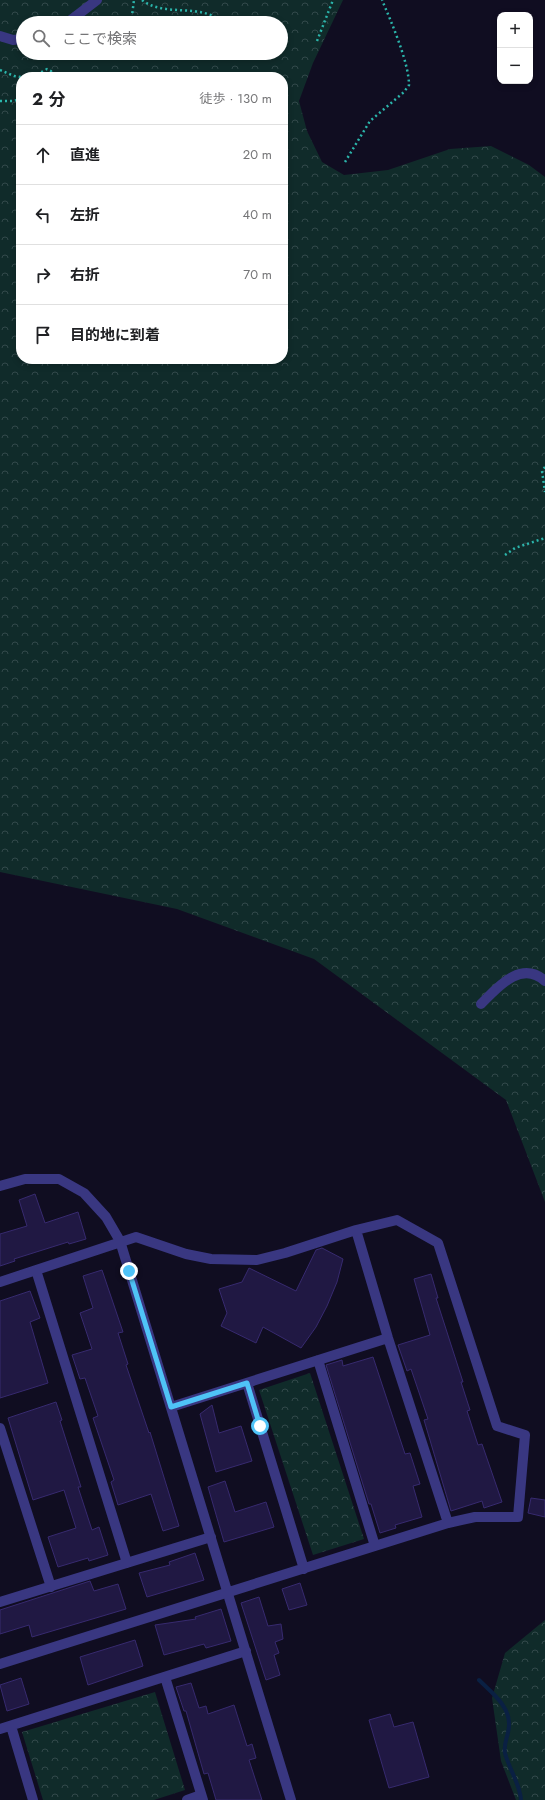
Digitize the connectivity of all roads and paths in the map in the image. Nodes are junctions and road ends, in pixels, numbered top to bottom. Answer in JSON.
{"nodes":[{"id":1,"x":97,"y":0,"type":"edge"},
{"id":2,"x":134,"y":0,"type":"edge"},
{"id":3,"x":142,"y":0,"type":"edge"},
{"id":4,"x":333,"y":0,"type":"edge"},
{"id":5,"x":382,"y":0,"type":"edge"},
{"id":6,"x":76,"y":16,"type":"edge"},
{"id":7,"x":132,"y":16,"type":"edge"},
{"id":8,"x":213,"y":16,"type":"edge"},
{"id":9,"x":0,"y":36,"type":"edge"},
{"id":10,"x":16,"y":40,"type":"edge"},
{"id":11,"x":316,"y":42,"type":"dead end"},
{"id":12,"x":0,"y":70,"type":"edge"},
{"id":13,"x":42,"y":72,"type":"edge"},
{"id":14,"x":51,"y":72,"type":"edge"},
{"id":15,"x":16,"y":76,"type":"edge"},
{"id":16,"x":16,"y":100,"type":"edge"},
{"id":17,"x":0,"y":101,"type":"edge"},
{"id":18,"x":344,"y":162,"type":"dead end"},
{"id":19,"x":545,"y":467,"type":"edge"},
{"id":20,"x":545,"y":492,"type":"edge"},
{"id":21,"x":545,"y":538,"type":"edge"},
{"id":22,"x":505,"y":555,"type":"dead end"},
{"id":23,"x":545,"y":981,"type":"edge"},
{"id":24,"x":481,"y":1004,"type":"dead end"},
{"id":25,"x":0,"y":1186,"type":"edge"},
{"id":26,"x":356,"y":1230,"type":"junction"},
{"id":27,"x":120,"y":1241,"type":"junction"},
{"id":28,"x":36,"y":1270,"type":"junction"},
{"id":29,"x":0,"y":1282,"type":"edge"},
{"id":30,"x":388,"y":1338,"type":"junction"},
{"id":31,"x":318,"y":1360,"type":"junction"},
{"id":32,"x":247,"y":1383,"type":"junction"},
{"id":33,"x":171,"y":1407,"type":"junction"},
{"id":34,"x":0,"y":1428,"type":"edge"},
{"id":35,"x":448,"y":1523,"type":"junction"},
{"id":36,"x":211,"y":1537,"type":"junction"},
{"id":37,"x":375,"y":1546,"type":"junction"},
{"id":38,"x":127,"y":1563,"type":"junction"},
{"id":39,"x":304,"y":1569,"type":"junction"},
{"id":40,"x":51,"y":1587,"type":"junction"},
{"id":41,"x":228,"y":1593,"type":"junction"},
{"id":42,"x":0,"y":1602,"type":"edge"},
{"id":43,"x":246,"y":1651,"type":"junction"},
{"id":44,"x":0,"y":1664,"type":"edge"},
{"id":45,"x":165,"y":1677,"type":"junction"},
{"id":46,"x":11,"y":1726,"type":"junction"},
{"id":47,"x":0,"y":1729,"type":"edge"},
{"id":48,"x":202,"y":1798,"type":"edge"},
{"id":49,"x":33,"y":1800,"type":"edge"},
{"id":50,"x":187,"y":1800,"type":"edge"},
{"id":51,"x":291,"y":1800,"type":"edge"}],
"edges":[{"from":1,"to":6,"type":"street"},
{"from":2,"to":7,"type":"path"},
{"from":3,"to":8,"type":"path"},
{"from":4,"to":11,"type":"path"},
{"from":5,"to":18,"type":"path"},
{"from":9,"to":10,"type":"street"},
{"from":12,"to":15,"type":"path"},
{"from":13,"to":14,"type":"path"},
{"from":16,"to":17,"type":"path"},
{"from":19,"to":20,"type":"path"},
{"from":21,"to":22,"type":"path"},
{"from":23,"to":24,"type":"street"},
{"from":25,"to":27,"type":"street"},
{"from":26,"to":27,"type":"street"},
{"from":26,"to":30,"type":"street"},
{"from":26,"to":35,"type":"street"},
{"from":27,"to":28,"type":"street"},
{"from":27,"to":33,"type":"street"},
{"from":28,"to":29,"type":"street"},
{"from":28,"to":38,"type":"street"},
{"from":30,"to":31,"type":"street"},
{"from":30,"to":35,"type":"street"},
{"from":31,"to":32,"type":"street"},
{"from":31,"to":37,"type":"street"},
{"from":32,"to":33,"type":"street"},
{"from":32,"to":39,"type":"street"},
{"from":33,"to":36,"type":"street"},
{"from":34,"to":40,"type":"street"},
{"from":35,"to":37,"type":"street"},
{"from":36,"to":38,"type":"street"},
{"from":36,"to":41,"type":"street"},
{"from":37,"to":39,"type":"street"},
{"from":38,"to":40,"type":"street"},
{"from":39,"to":41,"type":"street"},
{"from":40,"to":42,"type":"street"},
{"from":41,"to":43,"type":"street"},
{"from":41,"to":44,"type":"street"},
{"from":43,"to":45,"type":"street"},
{"from":43,"to":51,"type":"street"},
{"from":45,"to":46,"type":"street"},
{"from":45,"to":48,"type":"street"},
{"from":46,"to":47,"type":"street"},
{"from":46,"to":49,"type":"street"},
{"from":48,"to":50,"type":"street"}]}
